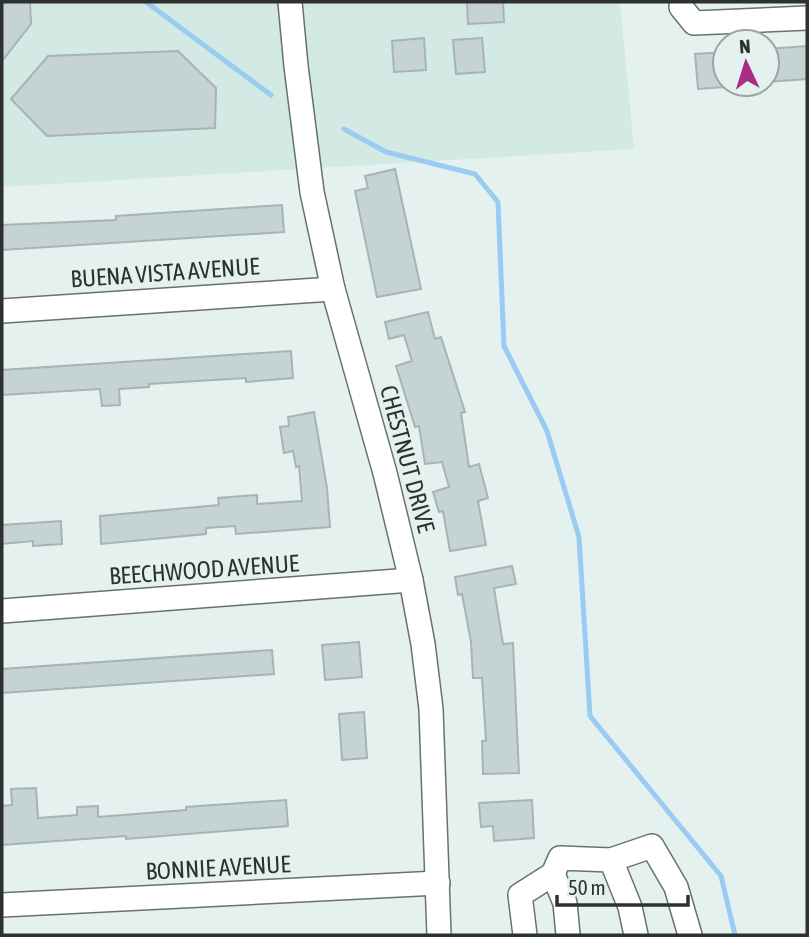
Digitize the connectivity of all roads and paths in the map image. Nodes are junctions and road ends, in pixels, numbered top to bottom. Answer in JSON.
{"nodes":[{"id":1,"x":290,"y":2,"type":"edge"},
{"id":2,"x":681,"y":8,"type":"dead end"},
{"id":3,"x":807,"y":18,"type":"edge"},
{"id":4,"x":333,"y":289,"type":"junction"},
{"id":5,"x":2,"y":311,"type":"edge"},
{"id":6,"x":411,"y":580,"type":"junction"},
{"id":7,"x":2,"y":611,"type":"edge"},
{"id":8,"x":611,"y":860,"type":"junction"},
{"id":9,"x":553,"y":874,"type":"junction"},
{"id":10,"x":438,"y":883,"type":"junction"},
{"id":11,"x":2,"y":905,"type":"edge"},
{"id":12,"x":439,"y":935,"type":"edge"},
{"id":13,"x":524,"y":935,"type":"edge"},
{"id":14,"x":568,"y":935,"type":"edge"},
{"id":15,"x":636,"y":935,"type":"edge"},
{"id":16,"x":690,"y":935,"type":"edge"}],
"edges":[{"from":1,"to":4,"type":"street","name":"CHESTNUT DRIVE"},
{"from":2,"to":3,"type":"street"},
{"from":4,"to":5,"type":"street","name":"BUENA VISTA AVENUE"},
{"from":4,"to":6,"type":"street","name":"CHESTNUT DRIVE"},
{"from":6,"to":7,"type":"street","name":"BEECHWOOD AVENUE"},
{"from":6,"to":10,"type":"street","name":"CHESTNUT DRIVE"},
{"from":8,"to":9,"type":"street"},
{"from":8,"to":15,"type":"street"},
{"from":8,"to":16,"type":"street"},
{"from":9,"to":13,"type":"street"},
{"from":9,"to":14,"type":"street"},
{"from":10,"to":11,"type":"street","name":"BONNIE AVENUE"},
{"from":10,"to":12,"type":"street","name":"CHESTNUT DRIVE"}]}
